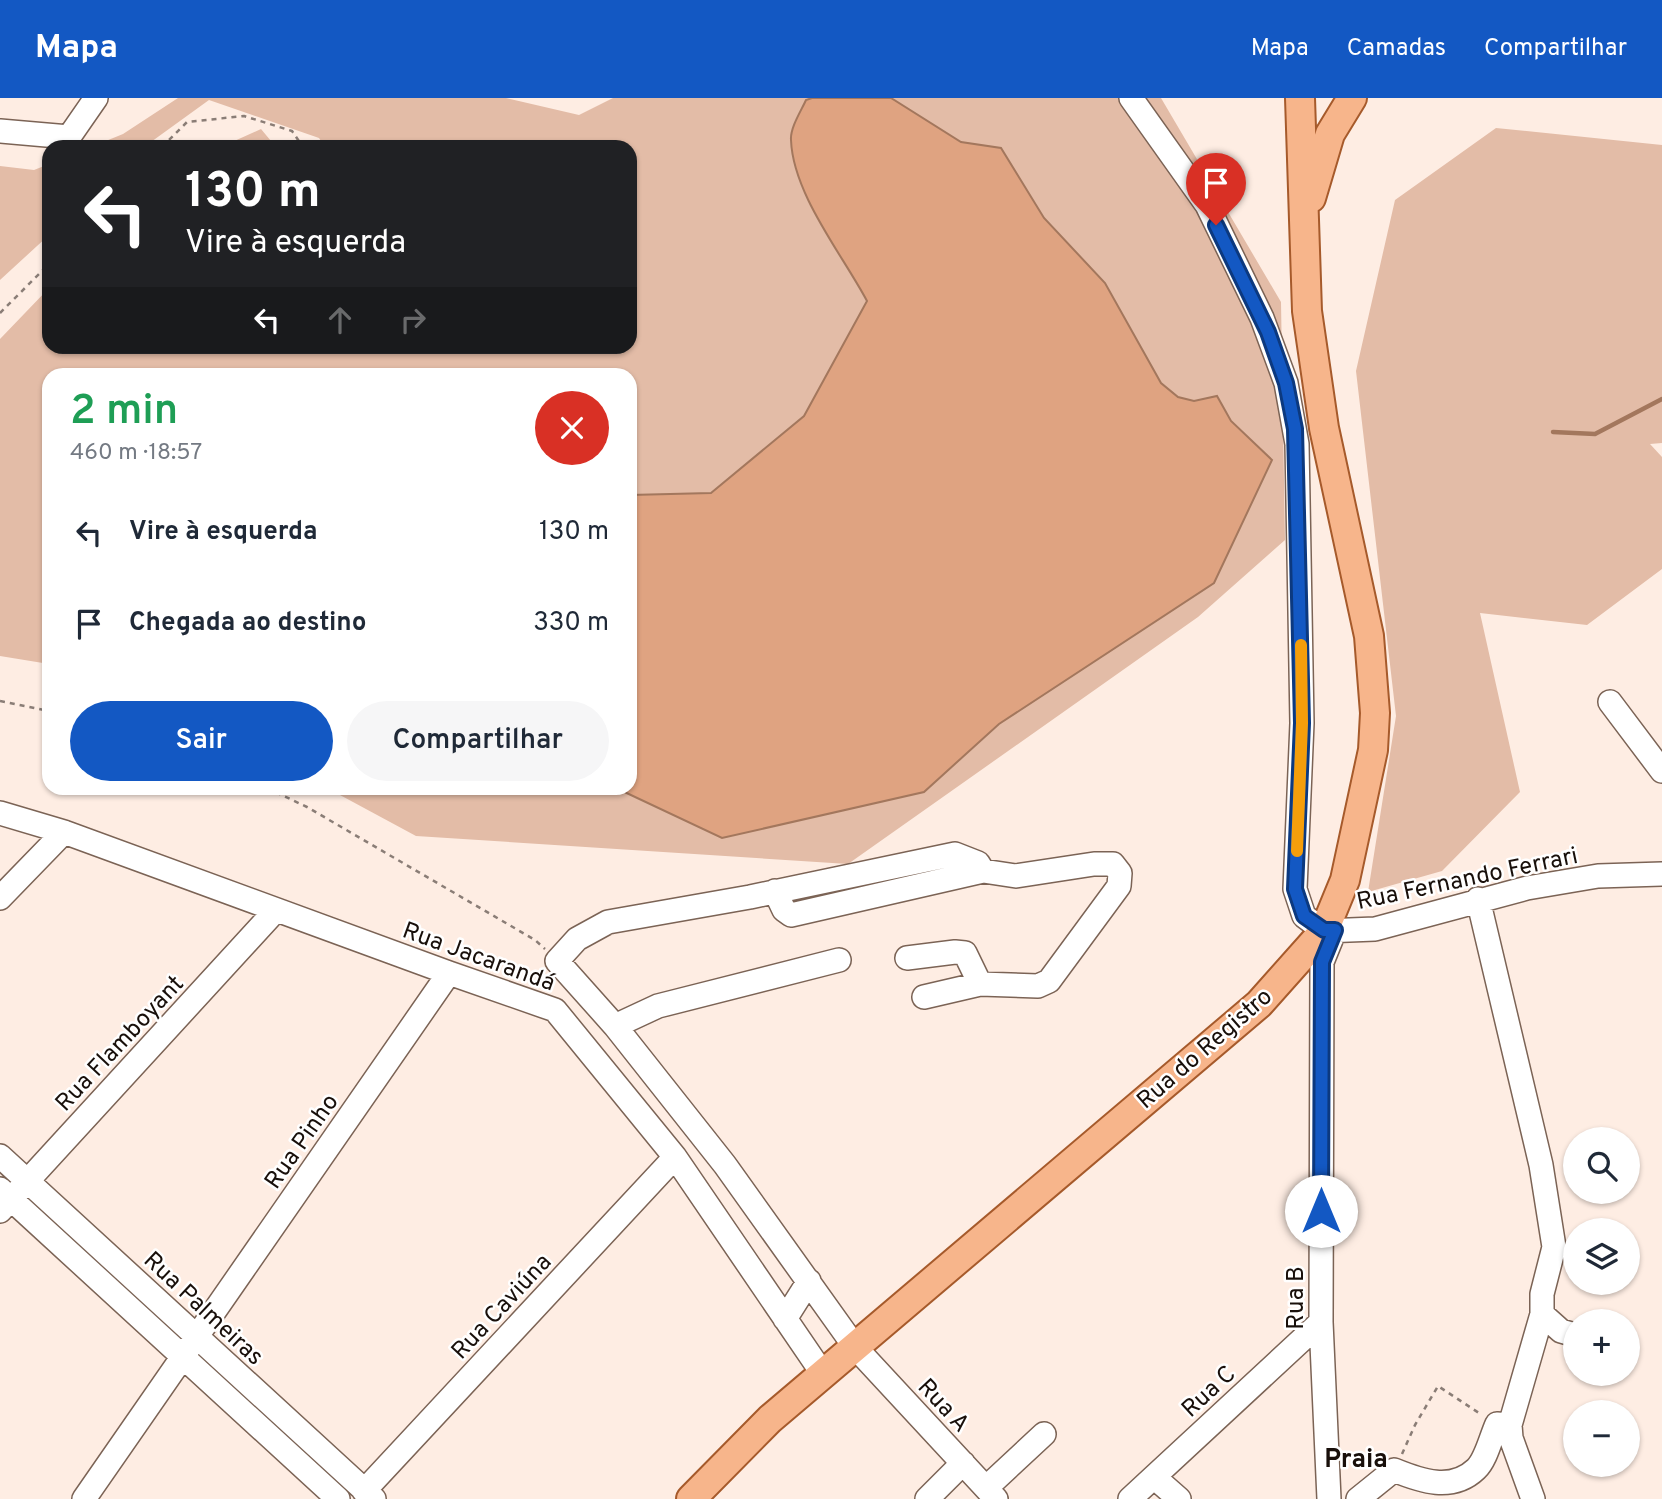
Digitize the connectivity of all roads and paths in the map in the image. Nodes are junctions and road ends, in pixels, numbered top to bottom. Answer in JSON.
{"nodes":[{"id":1,"x":96,"y":98,"type":"edge"},
{"id":2,"x":1131,"y":98,"type":"edge"},
{"id":3,"x":1300,"y":98,"type":"edge"},
{"id":4,"x":1352,"y":98,"type":"edge"},
{"id":5,"x":0,"y":131,"type":"edge"},
{"id":6,"x":169,"y":140,"type":"edge"},
{"id":7,"x":298,"y":140,"type":"edge"},
{"id":8,"x":1302,"y":231,"type":"junction"},
{"id":9,"x":42,"y":271,"type":"edge"},
{"id":10,"x":0,"y":313,"type":"edge"},
{"id":11,"x":0,"y":701,"type":"edge"},
{"id":12,"x":1611,"y":702,"type":"dead end"},
{"id":13,"x":42,"y":710,"type":"edge"},
{"id":14,"x":1662,"y":771,"type":"edge"},
{"id":15,"x":282,"y":795,"type":"edge"},
{"id":16,"x":0,"y":813,"type":"edge"},
{"id":17,"x":64,"y":832,"type":"junction"},
{"id":18,"x":1662,"y":874,"type":"edge"},
{"id":19,"x":0,"y":898,"type":"edge"},
{"id":20,"x":1478,"y":900,"type":"junction"},
{"id":21,"x":276,"y":910,"type":"junction"},
{"id":22,"x":1329,"y":930,"type":"junction"},
{"id":23,"x":907,"y":958,"type":"dead end"},
{"id":24,"x":839,"y":960,"type":"dead end"},
{"id":25,"x":557,"y":961,"type":"junction"},
{"id":26,"x":449,"y":973,"type":"junction"},
{"id":27,"x":980,"y":984,"type":"junction"},
{"id":28,"x":924,"y":997,"type":"dead end"},
{"id":29,"x":615,"y":1026,"type":"junction"},
{"id":30,"x":0,"y":1156,"type":"edge"},
{"id":31,"x":675,"y":1157,"type":"junction"},
{"id":32,"x":27,"y":1181,"type":"junction"},
{"id":33,"x":4,"y":1200,"type":"edge"},
{"id":34,"x":809,"y":1281,"type":"junction"},
{"id":35,"x":1542,"y":1314,"type":"junction"},
{"id":36,"x":785,"y":1319,"type":"junction"},
{"id":37,"x":1321,"y":1322,"type":"junction"},
{"id":38,"x":1563,"y":1332,"type":"edge"},
{"id":39,"x":197,"y":1338,"type":"junction"},
{"id":40,"x":855,"y":1347,"type":"junction"},
{"id":41,"x":182,"y":1357,"type":"junction"},
{"id":42,"x":823,"y":1374,"type":"junction"},
{"id":43,"x":1503,"y":1424,"type":"junction"},
{"id":44,"x":1044,"y":1434,"type":"dead end"},
{"id":45,"x":963,"y":1464,"type":"junction"},
{"id":46,"x":1394,"y":1470,"type":"junction"},
{"id":47,"x":1154,"y":1477,"type":"junction"},
{"id":48,"x":991,"y":1494,"type":"edge"},
{"id":49,"x":369,"y":1495,"type":"edge"},
{"id":50,"x":329,"y":1496,"type":"edge"},
{"id":51,"x":84,"y":1499,"type":"edge"},
{"id":52,"x":691,"y":1499,"type":"edge"},
{"id":53,"x":927,"y":1499,"type":"edge"},
{"id":54,"x":1130,"y":1499,"type":"edge"},
{"id":55,"x":1179,"y":1499,"type":"edge"},
{"id":56,"x":1329,"y":1499,"type":"edge"},
{"id":57,"x":1358,"y":1499,"type":"edge"},
{"id":58,"x":1533,"y":1499,"type":"edge"}],
"edges":[{"from":1,"to":5,"type":"street"},
{"from":2,"to":22,"type":"street"},
{"from":3,"to":8,"type":"main road","name":"Rua do Registro"},
{"from":4,"to":8,"type":"main road"},
{"from":6,"to":7,"type":"path"},
{"from":8,"to":22,"type":"main road","name":"Rua do Registro"},
{"from":9,"to":10,"type":"path"},
{"from":11,"to":13,"type":"path"},
{"from":12,"to":14,"type":"street"},
{"from":15,"to":25,"type":"path"},
{"from":16,"to":17,"type":"street","name":"Rua Jacarandá"},
{"from":17,"to":19,"type":"street"},
{"from":17,"to":21,"type":"street","name":"Rua Jacarandá"},
{"from":18,"to":20,"type":"street","name":"Rua Fernando Ferrari"},
{"from":20,"to":22,"type":"street","name":"Rua Fernando Ferrari"},
{"from":20,"to":35,"type":"street"},
{"from":21,"to":26,"type":"street","name":"Rua Jacarandá"},
{"from":21,"to":32,"type":"street","name":"Rua Flamboyant"},
{"from":22,"to":37,"type":"street","name":"Rua B"},
{"from":22,"to":40,"type":"main road","name":"Rua do Registro"},
{"from":23,"to":27,"type":"street"},
{"from":24,"to":29,"type":"street"},
{"from":25,"to":27,"type":"street"},
{"from":25,"to":29,"type":"street","name":"Rua A"},
{"from":26,"to":31,"type":"street","name":"Rua Jacarandá"},
{"from":26,"to":39,"type":"street","name":"Rua Pinho"},
{"from":27,"to":28,"type":"street"},
{"from":29,"to":34,"type":"street","name":"Rua A"},
{"from":30,"to":32,"type":"street","name":"Rua Palmeiras"},
{"from":31,"to":36,"type":"street","name":"Rua Jacarandá"},
{"from":31,"to":49,"type":"street","name":"Rua Caviúna"},
{"from":32,"to":33,"type":"street","name":"Rua Flamboyant"},
{"from":32,"to":39,"type":"street","name":"Rua Palmeiras"},
{"from":33,"to":41,"type":"street","name":"Rua Palmeiras"},
{"from":34,"to":36,"type":"street"},
{"from":34,"to":40,"type":"street","name":"Rua A"},
{"from":35,"to":38,"type":"street"},
{"from":35,"to":43,"type":"street"},
{"from":36,"to":42,"type":"street","name":"Rua Jacarandá"},
{"from":37,"to":47,"type":"street","name":"Rua C"},
{"from":37,"to":56,"type":"street","name":"Rua B"},
{"from":39,"to":41,"type":"street","name":"Rua Pinho"},
{"from":39,"to":49,"type":"street","name":"Rua Palmeiras"},
{"from":40,"to":42,"type":"main road","name":"Rua do Registro"},
{"from":40,"to":45,"type":"street","name":"Rua A"},
{"from":41,"to":50,"type":"street","name":"Rua Palmeiras"},
{"from":41,"to":51,"type":"street","name":"Rua Pinho"},
{"from":42,"to":52,"type":"main road","name":"Rua do Registro"},
{"from":43,"to":46,"type":"street"},
{"from":43,"to":46,"type":"path"},
{"from":43,"to":58,"type":"street"},
{"from":44,"to":48,"type":"street"},
{"from":45,"to":48,"type":"street","name":"Rua A"},
{"from":45,"to":53,"type":"street"},
{"from":46,"to":57,"type":"street"},
{"from":47,"to":54,"type":"street","name":"Rua C"},
{"from":47,"to":55,"type":"street"}]}
